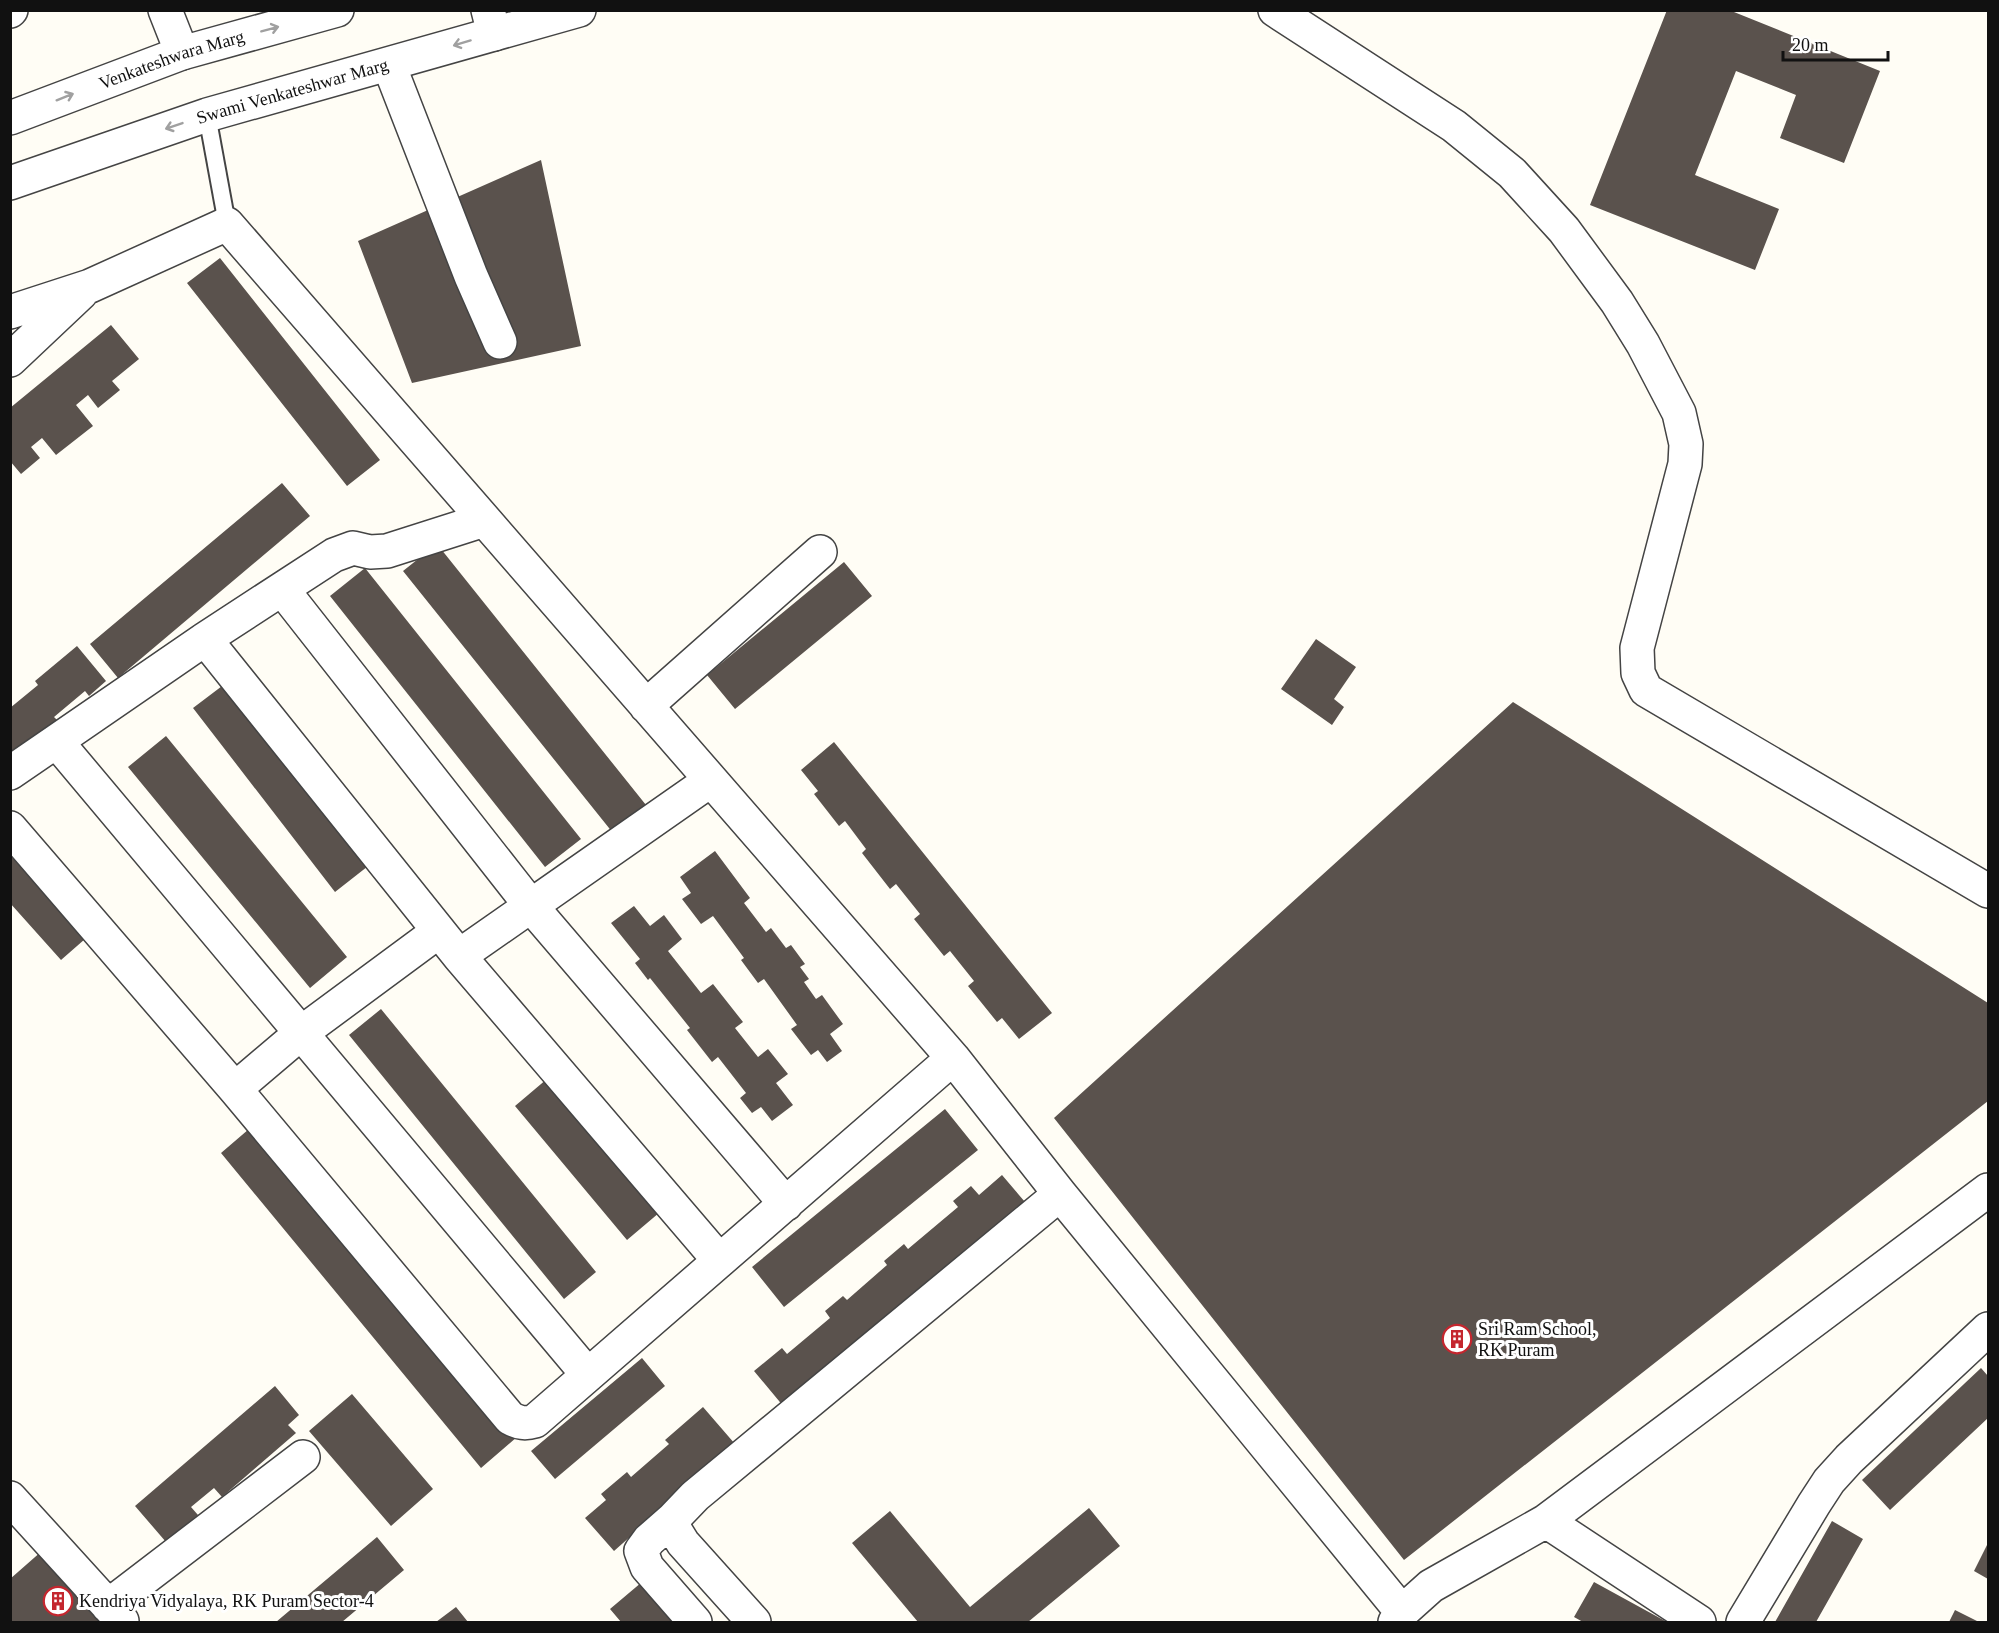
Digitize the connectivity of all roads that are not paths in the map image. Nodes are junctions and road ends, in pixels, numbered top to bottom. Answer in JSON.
{"nodes":[{"id":1,"x":165,"y":10,"type":"edge"},
{"id":2,"x":337,"y":10,"type":"edge"},
{"id":3,"x":579,"y":10,"type":"edge"},
{"id":4,"x":1275,"y":10,"type":"edge"},
{"id":5,"x":490,"y":22,"type":"edge"},
{"id":6,"x":182,"y":53,"type":"junction"},
{"id":7,"x":389,"y":65,"type":"junction"},
{"id":8,"x":207,"y":115,"type":"junction"},
{"id":9,"x":10,"y":118,"type":"edge"},
{"id":10,"x":10,"y":183,"type":"edge"},
{"id":11,"x":227,"y":224,"type":"junction"},
{"id":12,"x":90,"y":286,"type":"junction"},
{"id":13,"x":10,"y":312,"type":"edge"},
{"id":14,"x":500,"y":342,"type":"dead end"},
{"id":15,"x":10,"y":360,"type":"edge"},
{"id":16,"x":483,"y":520,"type":"junction"},
{"id":17,"x":820,"y":552,"type":"dead end"},
{"id":18,"x":282,"y":589,"type":"junction"},
{"id":19,"x":205,"y":639,"type":"junction"},
{"id":20,"x":646,"y":706,"type":"junction"},
{"id":21,"x":57,"y":741,"type":"junction"},
{"id":22,"x":10,"y":773,"type":"edge"},
{"id":23,"x":711,"y":780,"type":"junction"},
{"id":24,"x":10,"y":828,"type":"edge"},
{"id":25,"x":1989,"y":891,"type":"edge"},
{"id":26,"x":531,"y":906,"type":"junction"},
{"id":27,"x":439,"y":931,"type":"junction"},
{"id":28,"x":459,"y":956,"type":"junction"},
{"id":29,"x":301,"y":1033,"type":"junction"},
{"id":30,"x":952,"y":1058,"type":"junction"},
{"id":31,"x":235,"y":1089,"type":"junction"},
{"id":32,"x":1989,"y":1190,"type":"edge"},
{"id":33,"x":1060,"y":1194,"type":"junction"},
{"id":34,"x":786,"y":1204,"type":"junction"},
{"id":35,"x":719,"y":1260,"type":"junction"},
{"id":36,"x":1989,"y":1329,"type":"edge"},
{"id":37,"x":588,"y":1375,"type":"junction"},
{"id":38,"x":303,"y":1457,"type":"dead end"},
{"id":39,"x":10,"y":1498,"type":"edge"},
{"id":40,"x":673,"y":1519,"type":"junction"},
{"id":41,"x":1546,"y":1521,"type":"junction"},
{"id":42,"x":116,"y":1614,"type":"edge"},
{"id":43,"x":1398,"y":1617,"type":"edge"},
{"id":44,"x":695,"y":1623,"type":"edge"},
{"id":45,"x":754,"y":1623,"type":"edge"},
{"id":46,"x":1699,"y":1623,"type":"edge"},
{"id":47,"x":1743,"y":1623,"type":"edge"}],
"edges":[{"from":1,"to":6,"type":"street"},
{"from":6,"to":2,"type":"street","name":"Venkateshwara Marg","one_way":true},
{"from":3,"to":5,"type":"street","name":"Swami Venkateshwar Marg"},
{"from":4,"to":25,"type":"street"},
{"from":5,"to":7,"type":"street","name":"Swami Venkateshwar Marg","one_way":true},
{"from":9,"to":6,"type":"street","name":"Venkateshwara Marg","one_way":true},
{"from":7,"to":8,"type":"street","name":"Swami Venkateshwar Marg"},
{"from":7,"to":14,"type":"street"},
{"from":8,"to":10,"type":"street","name":"Swami Venkateshwar Marg","one_way":true},
{"from":8,"to":11,"type":"lane"},
{"from":11,"to":12,"type":"street"},
{"from":11,"to":16,"type":"street"},
{"from":12,"to":13,"type":"street"},
{"from":12,"to":15,"type":"street"},
{"from":16,"to":18,"type":"street"},
{"from":16,"to":20,"type":"street"},
{"from":17,"to":20,"type":"street"},
{"from":18,"to":19,"type":"street"},
{"from":18,"to":26,"type":"street"},
{"from":19,"to":21,"type":"street"},
{"from":19,"to":27,"type":"street"},
{"from":20,"to":23,"type":"street"},
{"from":21,"to":22,"type":"street"},
{"from":21,"to":29,"type":"street"},
{"from":23,"to":26,"type":"street"},
{"from":23,"to":30,"type":"street"},
{"from":24,"to":31,"type":"street"},
{"from":26,"to":28,"type":"street"},
{"from":26,"to":34,"type":"street"},
{"from":27,"to":28,"type":"street"},
{"from":27,"to":29,"type":"street"},
{"from":28,"to":35,"type":"street"},
{"from":29,"to":31,"type":"street"},
{"from":29,"to":37,"type":"street"},
{"from":30,"to":33,"type":"street"},
{"from":30,"to":34,"type":"street"},
{"from":31,"to":37,"type":"street"},
{"from":32,"to":41,"type":"street"},
{"from":33,"to":40,"type":"street"},
{"from":33,"to":43,"type":"street"},
{"from":34,"to":35,"type":"street"},
{"from":35,"to":37,"type":"street"},
{"from":36,"to":47,"type":"street"},
{"from":38,"to":42,"type":"street"},
{"from":39,"to":42,"type":"street"},
{"from":40,"to":44,"type":"street"},
{"from":40,"to":45,"type":"street"},
{"from":41,"to":43,"type":"street"},
{"from":41,"to":46,"type":"street"}]}
